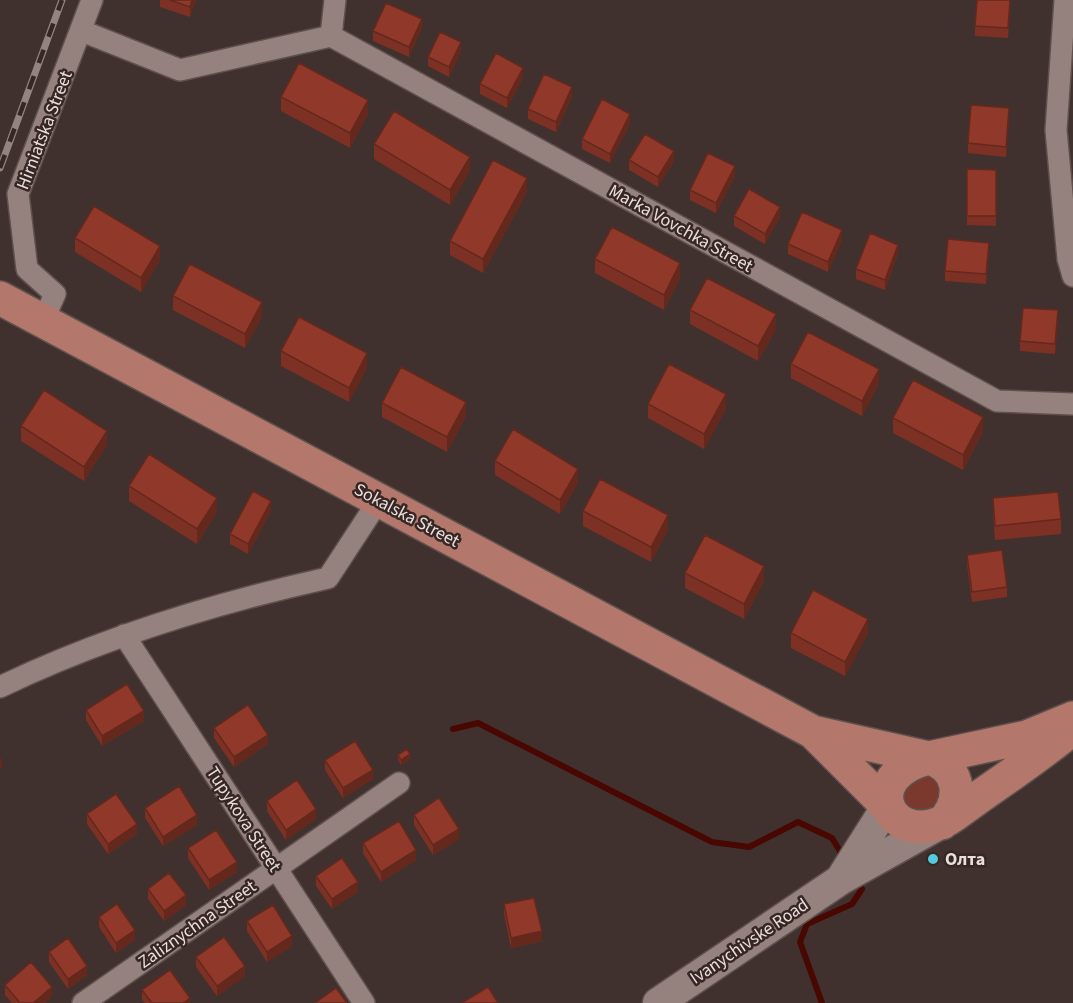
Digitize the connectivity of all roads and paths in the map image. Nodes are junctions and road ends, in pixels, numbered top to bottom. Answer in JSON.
{"nodes":[{"id":1,"x":92,"y":0,"type":"edge"},
{"id":2,"x":335,"y":0,"type":"edge"},
{"id":3,"x":1065,"y":0,"type":"edge"},
{"id":4,"x":81,"y":31,"type":"junction"},
{"id":5,"x":331,"y":36,"type":"junction"},
{"id":6,"x":1073,"y":276,"type":"edge"},
{"id":7,"x":0,"y":298,"type":"edge"},
{"id":8,"x":43,"y":321,"type":"junction"},
{"id":9,"x":1073,"y":404,"type":"edge"},
{"id":10,"x":379,"y":500,"type":"junction"},
{"id":11,"x":124,"y":635,"type":"junction"},
{"id":12,"x":0,"y":687,"type":"edge"},
{"id":13,"x":1073,"y":718,"type":"edge"},
{"id":14,"x":1073,"y":728,"type":"edge"},
{"id":15,"x":813,"y":732,"type":"junction"},
{"id":16,"x":929,"y":758,"type":"junction"},
{"id":17,"x":399,"y":783,"type":"dead end"},
{"id":18,"x":887,"y":806,"type":"junction"},
{"id":19,"x":942,"y":823,"type":"junction"},
{"id":20,"x":277,"y":869,"type":"junction"},
{"id":21,"x":840,"y":880,"type":"junction"},
{"id":22,"x":84,"y":1003,"type":"edge"},
{"id":23,"x":364,"y":1003,"type":"edge"},
{"id":24,"x":658,"y":1003,"type":"edge"}],
"edges":[{"from":1,"to":4,"type":"street","name":"Hirniatska Street"},
{"from":2,"to":5,"type":"street"},
{"from":3,"to":6,"type":"street"},
{"from":4,"to":5,"type":"street"},
{"from":4,"to":8,"type":"street","name":"Hirniatska Street"},
{"from":5,"to":9,"type":"street","name":"Marka Vovchka Street"},
{"from":7,"to":8,"type":"main road","name":"Sokalska Street"},
{"from":8,"to":10,"type":"main road","name":"Sokalska Street"},
{"from":10,"to":11,"type":"street"},
{"from":10,"to":15,"type":"main road","name":"Sokalska Street"},
{"from":11,"to":12,"type":"street"},
{"from":11,"to":20,"type":"street","name":"Tupykova Street"},
{"from":13,"to":16,"type":"main road"},
{"from":14,"to":19,"type":"main road"},
{"from":15,"to":16,"type":"main road"},
{"from":15,"to":18,"type":"main road"},
{"from":16,"to":18,"type":"main road"},
{"from":16,"to":19,"type":"main road"},
{"from":17,"to":20,"type":"street","name":"Zaliznychna Street"},
{"from":18,"to":19,"type":"main road"},
{"from":18,"to":21,"type":"main road"},
{"from":19,"to":21,"type":"main road","name":"Ivanychivske Road"},
{"from":20,"to":22,"type":"street","name":"Zaliznychna Street"},
{"from":20,"to":23,"type":"street","name":"Tupykova Street"},
{"from":21,"to":24,"type":"main road","name":"Ivanychivske Road"}]}
